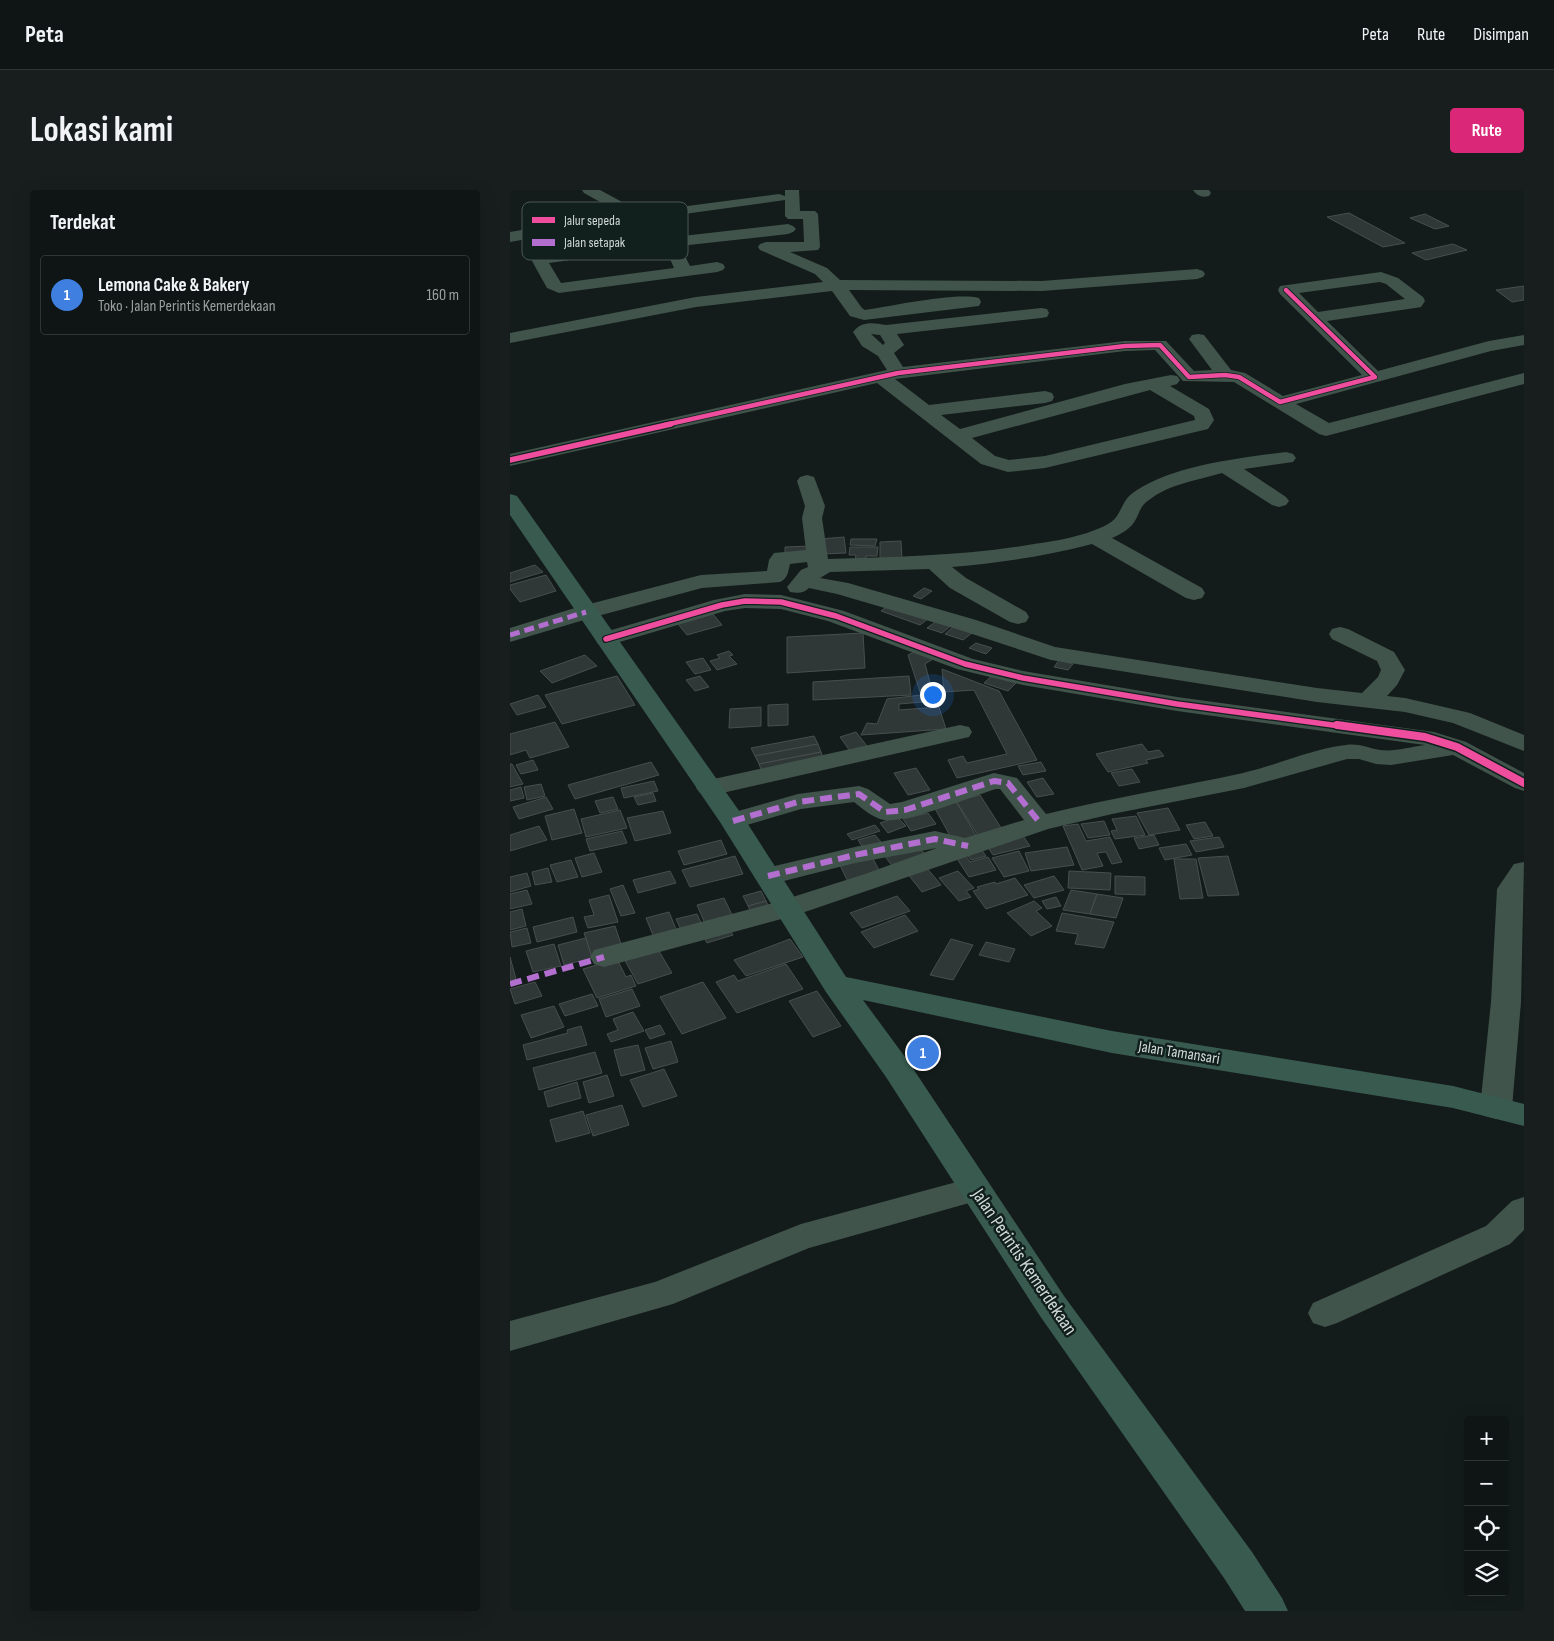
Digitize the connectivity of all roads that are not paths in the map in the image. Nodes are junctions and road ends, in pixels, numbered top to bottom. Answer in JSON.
{"nodes":[{"id":1,"x":589,"y":190,"type":"edge"},
{"id":2,"x":786,"y":194,"type":"edge"},
{"id":3,"x":607,"y":202,"type":"edge"},
{"id":4,"x":751,"y":202,"type":"junction"},
{"id":5,"x":688,"y":211,"type":"edge"},
{"id":6,"x":792,"y":229,"type":"dead end"},
{"id":7,"x":769,"y":231,"type":"junction"},
{"id":8,"x":688,"y":240,"type":"edge"},
{"id":9,"x":543,"y":260,"type":"edge"},
{"id":10,"x":679,"y":260,"type":"edge"},
{"id":11,"x":717,"y":267,"type":"dead end"},
{"id":12,"x":684,"y":271,"type":"junction"},
{"id":13,"x":1197,"y":274,"type":"dead end"},
{"id":14,"x":837,"y":285,"type":"junction"},
{"id":15,"x":1042,"y":286,"type":"junction"},
{"id":16,"x":1041,"y":314,"type":"dead end"},
{"id":17,"x":1314,"y":318,"type":"junction"},
{"id":18,"x":886,"y":330,"type":"junction"},
{"id":19,"x":510,"y":338,"type":"edge"},
{"id":20,"x":1198,"y":339,"type":"dead end"},
{"id":21,"x":1524,"y":340,"type":"edge"},
{"id":22,"x":884,"y":352,"type":"junction"},
{"id":23,"x":889,"y":375,"type":"junction"},
{"id":24,"x":1225,"y":375,"type":"junction"},
{"id":25,"x":1188,"y":377,"type":"junction"},
{"id":26,"x":1375,"y":377,"type":"junction"},
{"id":27,"x":1524,"y":378,"type":"edge"},
{"id":28,"x":1154,"y":384,"type":"junction"},
{"id":29,"x":1131,"y":388,"type":"junction"},
{"id":30,"x":1280,"y":402,"type":"junction"},
{"id":31,"x":925,"y":411,"type":"junction"},
{"id":32,"x":957,"y":436,"type":"junction"},
{"id":33,"x":1286,"y":458,"type":"dead end"},
{"id":34,"x":510,"y":460,"type":"edge"},
{"id":35,"x":1225,"y":466,"type":"junction"},
{"id":36,"x":807,"y":481,"type":"dead end"},
{"id":37,"x":510,"y":500,"type":"edge"},
{"id":38,"x":1279,"y":501,"type":"dead end"},
{"id":39,"x":1095,"y":537,"type":"junction"},
{"id":40,"x":934,"y":562,"type":"junction"},
{"id":41,"x":801,"y":582,"type":"junction"},
{"id":42,"x":1194,"y":593,"type":"dead end"},
{"id":43,"x":587,"y":613,"type":"junction"},
{"id":44,"x":1018,"y":617,"type":"dead end"},
{"id":45,"x":1340,"y":634,"type":"dead end"},
{"id":46,"x":510,"y":635,"type":"edge"},
{"id":47,"x":605,"y":638,"type":"junction"},
{"id":48,"x":1369,"y":700,"type":"junction"},
{"id":49,"x":960,"y":732,"type":"dead end"},
{"id":50,"x":1524,"y":744,"type":"edge"},
{"id":51,"x":1457,"y":747,"type":"junction"},
{"id":52,"x":1524,"y":783,"type":"edge"},
{"id":53,"x":709,"y":788,"type":"junction"},
{"id":54,"x":733,"y":821,"type":"junction"},
{"id":55,"x":1040,"y":823,"type":"junction"},
{"id":56,"x":968,"y":846,"type":"junction"},
{"id":57,"x":1524,"y":870,"type":"edge"},
{"id":58,"x":768,"y":876,"type":"junction"},
{"id":59,"x":786,"y":909,"type":"junction"},
{"id":60,"x":604,"y":957,"type":"dead end"},
{"id":61,"x":836,"y":985,"type":"junction"},
{"id":62,"x":1510,"y":1112,"type":"edge"},
{"id":63,"x":975,"y":1189,"type":"junction"},
{"id":64,"x":1524,"y":1210,"type":"edge"},
{"id":65,"x":1325,"y":1313,"type":"dead end"},
{"id":66,"x":510,"y":1336,"type":"edge"},
{"id":67,"x":1268,"y":1611,"type":"edge"}],
"edges":[{"from":1,"to":3,"type":"street"},
{"from":2,"to":4,"type":"street"},
{"from":2,"to":14,"type":"street"},
{"from":4,"to":5,"type":"street"},
{"from":4,"to":7,"type":"street"},
{"from":6,"to":7,"type":"street"},
{"from":7,"to":8,"type":"street"},
{"from":9,"to":12,"type":"street"},
{"from":10,"to":12,"type":"street"},
{"from":11,"to":12,"type":"street"},
{"from":13,"to":15,"type":"street"},
{"from":14,"to":15,"type":"street"},
{"from":14,"to":15,"type":"street"},
{"from":14,"to":19,"type":"street"},
{"from":16,"to":18,"type":"street"},
{"from":17,"to":17,"type":"street"},
{"from":17,"to":26,"type":"street"},
{"from":18,"to":22,"type":"street"},
{"from":18,"to":22,"type":"street"},
{"from":20,"to":24,"type":"street"},
{"from":21,"to":26,"type":"street"},
{"from":22,"to":23,"type":"street"},
{"from":23,"to":25,"type":"street"},
{"from":23,"to":31,"type":"street"},
{"from":23,"to":34,"type":"street"},
{"from":24,"to":25,"type":"street"},
{"from":24,"to":30,"type":"street"},
{"from":25,"to":28,"type":"street"},
{"from":26,"to":30,"type":"street"},
{"from":27,"to":30,"type":"street"},
{"from":28,"to":29,"type":"street"},
{"from":28,"to":32,"type":"street"},
{"from":29,"to":31,"type":"street"},
{"from":29,"to":32,"type":"street"},
{"from":31,"to":32,"type":"street"},
{"from":33,"to":35,"type":"street"},
{"from":35,"to":38,"type":"street"},
{"from":35,"to":39,"type":"street"},
{"from":36,"to":41,"type":"street"},
{"from":37,"to":43,"type":"main road"},
{"from":39,"to":40,"type":"street"},
{"from":39,"to":42,"type":"street"},
{"from":40,"to":41,"type":"street"},
{"from":40,"to":44,"type":"street"},
{"from":41,"to":43,"type":"street"},
{"from":41,"to":47,"type":"street"},
{"from":41,"to":48,"type":"street"},
{"from":41,"to":51,"type":"street"},
{"from":43,"to":46,"type":"street"},
{"from":43,"to":47,"type":"main road"},
{"from":45,"to":48,"type":"street"},
{"from":47,"to":53,"type":"main road","name":"Jalan Perintis Kemerdekaan"},
{"from":48,"to":50,"type":"street"},
{"from":49,"to":53,"type":"street"},
{"from":51,"to":52,"type":"street"},
{"from":51,"to":55,"type":"street"},
{"from":53,"to":54,"type":"main road","name":"Jalan Perintis Kemerdekaan"},
{"from":54,"to":55,"type":"street"},
{"from":54,"to":58,"type":"main road","name":"Jalan Perintis Kemerdekaan"},
{"from":55,"to":56,"type":"street"},
{"from":56,"to":58,"type":"street"},
{"from":56,"to":59,"type":"street"},
{"from":57,"to":62,"type":"street"},
{"from":58,"to":59,"type":"main road","name":"Jalan Perintis Kemerdekaan"},
{"from":59,"to":60,"type":"street"},
{"from":59,"to":61,"type":"main road","name":"Jalan Perintis Kemerdekaan"},
{"from":61,"to":62,"type":"main road","name":"Jalan Tamansari"},
{"from":61,"to":63,"type":"main road","name":"Jalan Perintis Kemerdekaan"},
{"from":63,"to":66,"type":"street"},
{"from":63,"to":67,"type":"main road","name":"Jalan Perintis Kemerdekaan"},
{"from":64,"to":65,"type":"street"}]}
